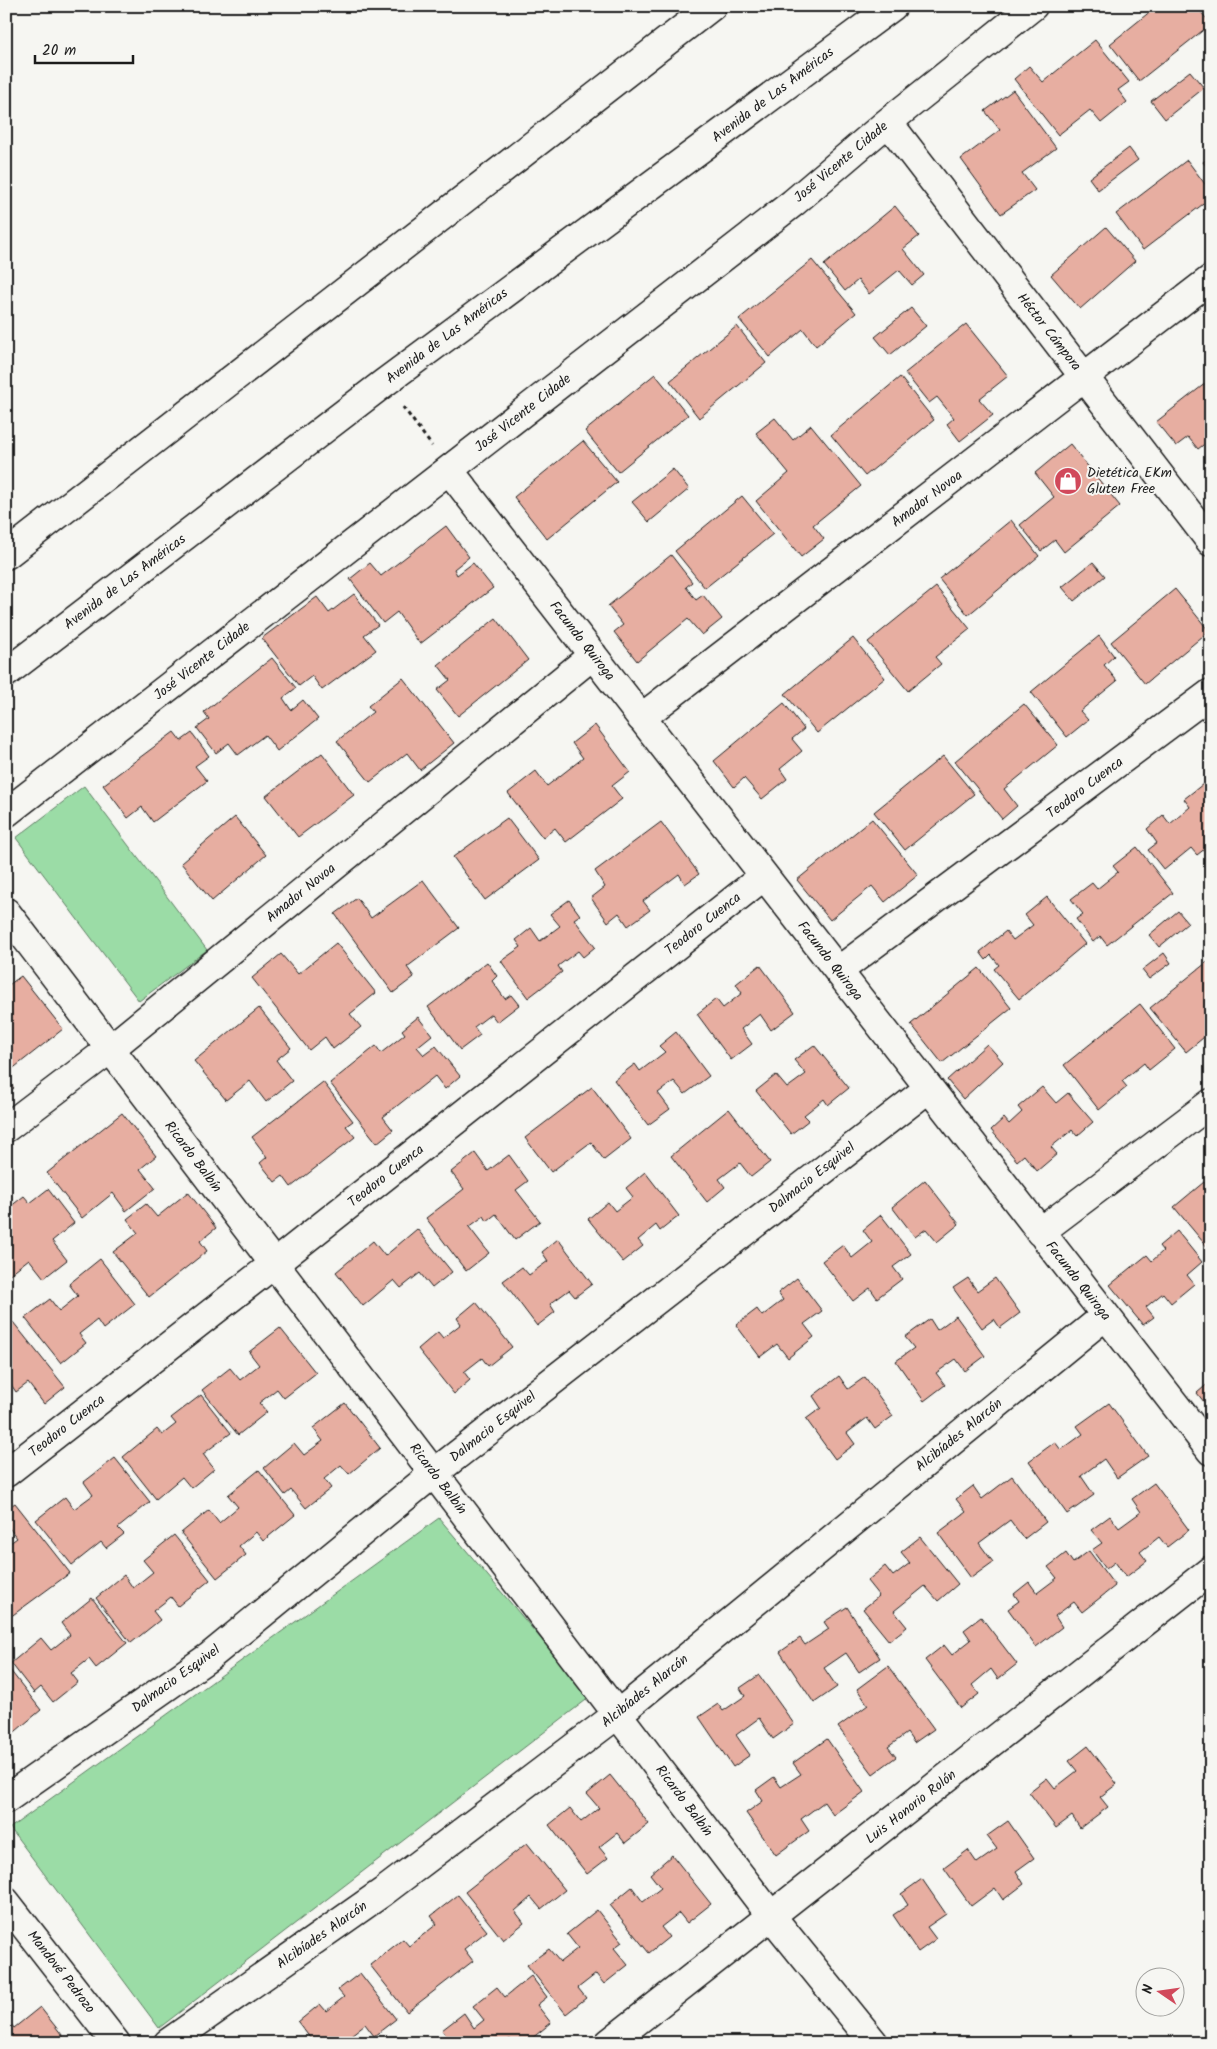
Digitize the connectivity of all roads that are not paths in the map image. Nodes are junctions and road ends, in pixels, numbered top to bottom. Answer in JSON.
{"nodes":[{"id":1,"x":712,"y":6,"type":"edge"},
{"id":2,"x":893,"y":6,"type":"edge"},
{"id":3,"x":1033,"y":6,"type":"edge"},
{"id":4,"x":888,"y":122,"type":"junction"},
{"id":5,"x":1211,"y":279,"type":"edge"},
{"id":6,"x":1085,"y":378,"type":"junction"},
{"id":7,"x":449,"y":470,"type":"junction"},
{"id":8,"x":1211,"y":542,"type":"edge"},
{"id":9,"x":6,"y":554,"type":"edge"},
{"id":10,"x":593,"y":655,"type":"junction"},
{"id":11,"x":6,"y":673,"type":"edge"},
{"id":12,"x":1211,"y":694,"type":"edge"},
{"id":13,"x":641,"y":718,"type":"junction"},
{"id":14,"x":6,"y":813,"type":"edge"},
{"id":15,"x":764,"y":876,"type":"junction"},
{"id":16,"x":6,"y":912,"type":"edge"},
{"id":17,"x":838,"y":971,"type":"junction"},
{"id":18,"x":110,"y":1048,"type":"junction"},
{"id":19,"x":928,"y":1088,"type":"junction"},
{"id":20,"x":1211,"y":1103,"type":"edge"},
{"id":21,"x":6,"y":1128,"type":"edge"},
{"id":22,"x":1040,"y":1232,"type":"junction"},
{"id":23,"x":274,"y":1264,"type":"junction"},
{"id":24,"x":1105,"y":1316,"type":"junction"},
{"id":25,"x":1211,"y":1452,"type":"edge"},
{"id":26,"x":6,"y":1473,"type":"edge"},
{"id":27,"x":434,"y":1473,"type":"junction"},
{"id":28,"x":1211,"y":1570,"type":"edge"},
{"id":29,"x":618,"y":1714,"type":"junction"},
{"id":30,"x":6,"y":1799,"type":"edge"},
{"id":31,"x":6,"y":1902,"type":"edge"},
{"id":32,"x":772,"y":1917,"type":"junction"},
{"id":33,"x":116,"y":2043,"type":"edge"},
{"id":34,"x":168,"y":2043,"type":"edge"},
{"id":35,"x":609,"y":2043,"type":"edge"},
{"id":36,"x":874,"y":2043,"type":"edge"}],
"edges":[{"from":1,"to":9,"type":"street"},
{"from":2,"to":11,"type":"street","name":"Avenida de Las Américas"},
{"from":3,"to":4,"type":"street","name":"José Vicente Cidade"},
{"from":4,"to":6,"type":"street","name":"Héctor Cámpora"},
{"from":4,"to":7,"type":"street","name":"José Vicente Cidade"},
{"from":5,"to":6,"type":"street","name":"Amador Novoa"},
{"from":6,"to":8,"type":"street","name":"Héctor Cámpora"},
{"from":6,"to":13,"type":"street","name":"Amador Novoa"},
{"from":7,"to":10,"type":"street","name":"Facundo Quiroga"},
{"from":7,"to":14,"type":"street","name":"José Vicente Cidade"},
{"from":10,"to":13,"type":"street","name":"Facundo Quiroga"},
{"from":10,"to":18,"type":"street","name":"Amador Novoa"},
{"from":12,"to":17,"type":"street","name":"Teodoro Cuenca"},
{"from":13,"to":15,"type":"street","name":"Facundo Quiroga"},
{"from":15,"to":17,"type":"street","name":"Facundo Quiroga"},
{"from":15,"to":23,"type":"street","name":"Teodoro Cuenca"},
{"from":16,"to":18,"type":"street","name":"Ricardo Balbín"},
{"from":17,"to":19,"type":"street","name":"Facundo Quiroga"},
{"from":18,"to":21,"type":"street","name":"Amador Novoa"},
{"from":18,"to":23,"type":"street","name":"Ricardo Balbín"},
{"from":19,"to":22,"type":"street","name":"Facundo Quiroga"},
{"from":19,"to":27,"type":"street","name":"Dalmacio Esquivel"},
{"from":20,"to":22,"type":"street"},
{"from":22,"to":24,"type":"street","name":"Facundo Quiroga"},
{"from":23,"to":26,"type":"street","name":"Teodoro Cuenca"},
{"from":23,"to":27,"type":"street","name":"Ricardo Balbín"},
{"from":24,"to":25,"type":"street","name":"Facundo Quiroga"},
{"from":24,"to":29,"type":"street","name":"Alcibíades Alarcón"},
{"from":27,"to":29,"type":"street","name":"Ricardo Balbín"},
{"from":27,"to":30,"type":"street","name":"Dalmacio Esquivel"},
{"from":28,"to":32,"type":"street","name":"Luis Honorio Rolón"},
{"from":29,"to":32,"type":"street","name":"Ricardo Balbín"},
{"from":29,"to":34,"type":"street","name":"Alcibíades Alarcón"},
{"from":31,"to":33,"type":"street","name":"Mandové Pedrozo"},
{"from":32,"to":35,"type":"street","name":"Luis Honorio Rolón"},
{"from":32,"to":36,"type":"street","name":"Ricardo Balbín"}]}
